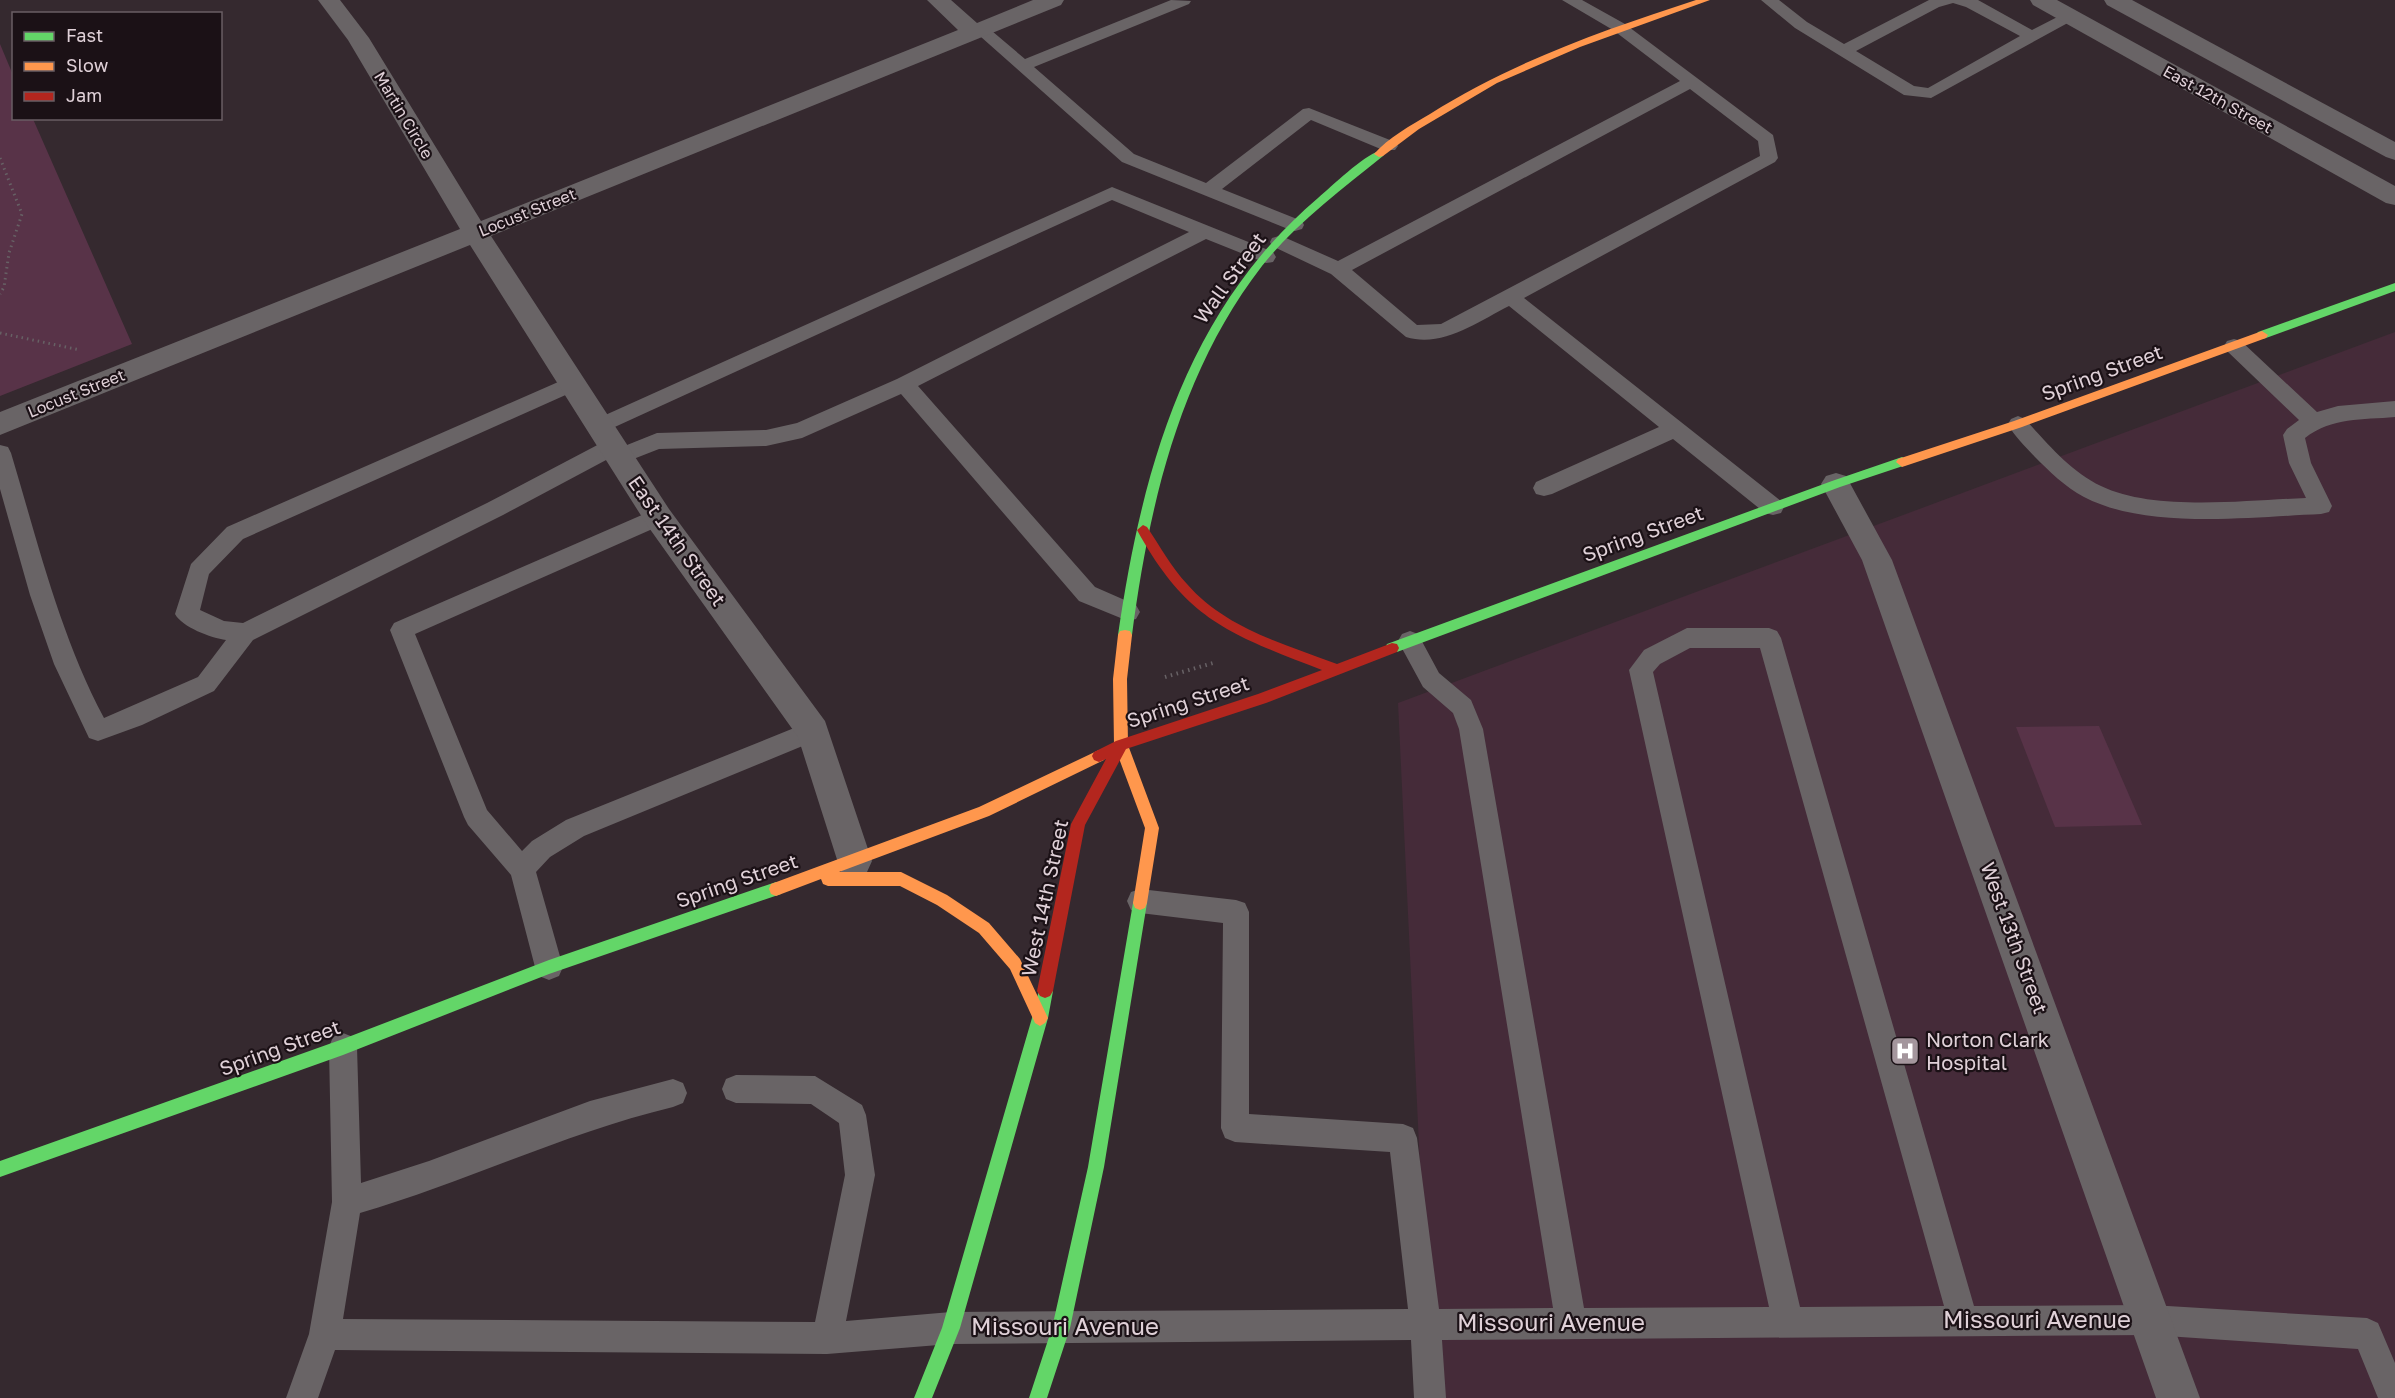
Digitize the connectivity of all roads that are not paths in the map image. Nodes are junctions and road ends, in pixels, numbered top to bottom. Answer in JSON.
{"nodes":[{"id":1,"x":328,"y":0,"type":"edge"},
{"id":2,"x":938,"y":0,"type":"edge"},
{"id":3,"x":1053,"y":0,"type":"edge"},
{"id":4,"x":1181,"y":0,"type":"edge"},
{"id":5,"x":1570,"y":0,"type":"edge"},
{"id":6,"x":1705,"y":0,"type":"edge"},
{"id":7,"x":1769,"y":0,"type":"edge"},
{"id":8,"x":1947,"y":0,"type":"edge"},
{"id":9,"x":1958,"y":0,"type":"edge"},
{"id":10,"x":2041,"y":0,"type":"edge"},
{"id":11,"x":2115,"y":0,"type":"edge"},
{"id":12,"x":2069,"y":16,"type":"junction"},
{"id":13,"x":1619,"y":27,"type":"junction"},
{"id":14,"x":977,"y":31,"type":"junction"},
{"id":15,"x":2032,"y":36,"type":"junction"},
{"id":16,"x":1844,"y":51,"type":"junction"},
{"id":17,"x":1023,"y":66,"type":"junction"},
{"id":18,"x":1691,"y":82,"type":"junction"},
{"id":19,"x":1389,"y":146,"type":"junction"},
{"id":20,"x":2395,"y":152,"type":"edge"},
{"id":21,"x":1208,"y":190,"type":"junction"},
{"id":22,"x":2395,"y":197,"type":"edge"},
{"id":23,"x":1295,"y":225,"type":"junction"},
{"id":24,"x":475,"y":232,"type":"junction"},
{"id":25,"x":1205,"y":232,"type":"junction"},
{"id":26,"x":1279,"y":242,"type":"junction"},
{"id":27,"x":1266,"y":257,"type":"junction"},
{"id":28,"x":1338,"y":269,"type":"junction"},
{"id":29,"x":2395,"y":287,"type":"edge"},
{"id":30,"x":1510,"y":297,"type":"junction"},
{"id":31,"x":2234,"y":346,"type":"junction"},
{"id":32,"x":572,"y":384,"type":"junction"},
{"id":33,"x":904,"y":384,"type":"junction"},
{"id":34,"x":2395,"y":409,"type":"edge"},
{"id":35,"x":2313,"y":421,"type":"junction"},
{"id":36,"x":0,"y":424,"type":"edge"},
{"id":37,"x":2018,"y":424,"type":"junction"},
{"id":38,"x":1675,"y":429,"type":"junction"},
{"id":39,"x":610,"y":443,"type":"junction"},
{"id":40,"x":0,"y":453,"type":"edge"},
{"id":41,"x":1836,"y":484,"type":"junction"},
{"id":42,"x":1544,"y":488,"type":"dead end"},
{"id":43,"x":1773,"y":507,"type":"junction"},
{"id":44,"x":658,"y":517,"type":"junction"},
{"id":45,"x":1143,"y":530,"type":"junction"},
{"id":46,"x":1128,"y":612,"type":"junction"},
{"id":47,"x":244,"y":633,"type":"junction"},
{"id":48,"x":1410,"y":641,"type":"junction"},
{"id":49,"x":1335,"y":669,"type":"junction"},
{"id":50,"x":813,"y":731,"type":"junction"},
{"id":51,"x":1121,"y":745,"type":"junction"},
{"id":52,"x":854,"y":861,"type":"junction"},
{"id":53,"x":522,"y":869,"type":"junction"},
{"id":54,"x":805,"y":879,"type":"junction"},
{"id":55,"x":1140,"y":902,"type":"junction"},
{"id":56,"x":549,"y":966,"type":"junction"},
{"id":57,"x":1040,"y":1018,"type":"junction"},
{"id":58,"x":343,"y":1047,"type":"junction"},
{"id":59,"x":736,"y":1089,"type":"dead end"},
{"id":60,"x":674,"y":1093,"type":"dead end"},
{"id":61,"x":0,"y":1170,"type":"edge"},
{"id":62,"x":347,"y":1202,"type":"junction"},
{"id":63,"x":1963,"y":1320,"type":"junction"},
{"id":64,"x":2151,"y":1320,"type":"junction"},
{"id":65,"x":1788,"y":1321,"type":"junction"},
{"id":66,"x":1571,"y":1323,"type":"junction"},
{"id":67,"x":1425,"y":1324,"type":"junction"},
{"id":68,"x":951,"y":1328,"type":"junction"},
{"id":69,"x":1061,"y":1328,"type":"junction"},
{"id":70,"x":325,"y":1334,"type":"junction"},
{"id":71,"x":827,"y":1338,"type":"junction"},
{"id":72,"x":302,"y":1398,"type":"edge"},
{"id":73,"x":923,"y":1398,"type":"edge"},
{"id":74,"x":1038,"y":1398,"type":"edge"},
{"id":75,"x":1430,"y":1398,"type":"edge"},
{"id":76,"x":2178,"y":1398,"type":"edge"},
{"id":77,"x":2394,"y":1398,"type":"edge"}],
"edges":[{"from":1,"to":24,"type":"street","name":"Martin Circle"},
{"from":2,"to":14,"type":"street"},
{"from":3,"to":14,"type":"street","name":"Locust Street"},
{"from":4,"to":17,"type":"lane"},
{"from":5,"to":13,"type":"lane"},
{"from":6,"to":13,"type":"main road","name":"Wall Street"},
{"from":7,"to":16,"type":"lane"},
{"from":8,"to":16,"type":"lane"},
{"from":9,"to":15,"type":"lane"},
{"from":10,"to":12,"type":"street","name":"East 12th Street"},
{"from":11,"to":20,"type":"street","name":"East 12th Street"},
{"from":12,"to":15,"type":"lane"},
{"from":12,"to":22,"type":"street","name":"East 12th Street"},
{"from":13,"to":18,"type":"lane"},
{"from":13,"to":19,"type":"main road","name":"Wall Street"},
{"from":14,"to":17,"type":"lane"},
{"from":14,"to":24,"type":"street","name":"Locust Street"},
{"from":15,"to":16,"type":"lane"},
{"from":17,"to":21,"type":"lane"},
{"from":18,"to":28,"type":"lane"},
{"from":18,"to":30,"type":"lane"},
{"from":19,"to":21,"type":"lane"},
{"from":19,"to":23,"type":"main road","name":"Wall Street"},
{"from":21,"to":23,"type":"lane"},
{"from":23,"to":26,"type":"main road","name":"Wall Street"},
{"from":24,"to":32,"type":"street","name":"East 14th Street"},
{"from":24,"to":36,"type":"street","name":"Locust Street"},
{"from":25,"to":27,"type":"lane"},
{"from":25,"to":33,"type":"lane"},
{"from":25,"to":39,"type":"lane"},
{"from":26,"to":27,"type":"main road","name":"Wall Street"},
{"from":26,"to":28,"type":"lane"},
{"from":27,"to":45,"type":"main road","name":"Wall Street"},
{"from":28,"to":30,"type":"lane"},
{"from":29,"to":31,"type":"main road","name":"Spring Street"},
{"from":30,"to":38,"type":"lane"},
{"from":31,"to":35,"type":"lane"},
{"from":31,"to":37,"type":"main road","name":"Spring Street"},
{"from":32,"to":39,"type":"street","name":"East 14th Street"},
{"from":32,"to":47,"type":"lane"},
{"from":33,"to":39,"type":"lane"},
{"from":33,"to":46,"type":"lane"},
{"from":34,"to":35,"type":"lane"},
{"from":35,"to":37,"type":"lane"},
{"from":37,"to":41,"type":"main road","name":"Spring Street"},
{"from":38,"to":42,"type":"lane"},
{"from":38,"to":43,"type":"lane"},
{"from":39,"to":44,"type":"street","name":"East 14th Street"},
{"from":39,"to":47,"type":"lane"},
{"from":40,"to":47,"type":"lane"},
{"from":41,"to":43,"type":"main road","name":"Spring Street"},
{"from":41,"to":64,"type":"street","name":"West 13th Street"},
{"from":43,"to":48,"type":"main road","name":"Spring Street"},
{"from":44,"to":50,"type":"street","name":"East 14th Street"},
{"from":44,"to":53,"type":"lane"},
{"from":45,"to":46,"type":"main road","name":"Wall Street"},
{"from":45,"to":49,"type":"main road"},
{"from":46,"to":51,"type":"main road","name":"Wall Street"},
{"from":48,"to":49,"type":"main road","name":"Spring Street"},
{"from":48,"to":66,"type":"lane"},
{"from":49,"to":51,"type":"main road","name":"Spring Street"},
{"from":50,"to":52,"type":"street","name":"East 14th Street"},
{"from":50,"to":53,"type":"lane"},
{"from":51,"to":52,"type":"main road","name":"Spring Street"},
{"from":51,"to":55,"type":"main road"},
{"from":51,"to":57,"type":"main road","name":"West 14th Street"},
{"from":52,"to":54,"type":"main road","name":"Spring Street"},
{"from":53,"to":56,"type":"lane"},
{"from":54,"to":56,"type":"main road","name":"Spring Street"},
{"from":54,"to":57,"type":"main road"},
{"from":55,"to":67,"type":"lane"},
{"from":55,"to":69,"type":"main road"},
{"from":56,"to":58,"type":"main road","name":"Spring Street"},
{"from":57,"to":68,"type":"main road","name":"West 14th Street"},
{"from":58,"to":61,"type":"main road","name":"Spring Street"},
{"from":58,"to":62,"type":"lane"},
{"from":59,"to":71,"type":"lane"},
{"from":60,"to":62,"type":"lane"},
{"from":62,"to":70,"type":"lane"},
{"from":63,"to":64,"type":"lane","name":"Missouri Avenue"},
{"from":63,"to":65,"type":"lane","name":"Missouri Avenue"},
{"from":63,"to":65,"type":"lane"},
{"from":64,"to":76,"type":"street","name":"West 13th Street"},
{"from":64,"to":77,"type":"lane","name":"Missouri Avenue"},
{"from":65,"to":66,"type":"lane","name":"Missouri Avenue"},
{"from":66,"to":67,"type":"lane","name":"Missouri Avenue"},
{"from":67,"to":69,"type":"lane","name":"Missouri Avenue"},
{"from":67,"to":75,"type":"lane"},
{"from":68,"to":69,"type":"lane","name":"Missouri Avenue"},
{"from":68,"to":71,"type":"lane","name":"Missouri Avenue"},
{"from":68,"to":73,"type":"main road","name":"West 14th Street"},
{"from":69,"to":74,"type":"main road"},
{"from":70,"to":71,"type":"lane","name":"Missouri Avenue"},
{"from":70,"to":72,"type":"lane"}]}
